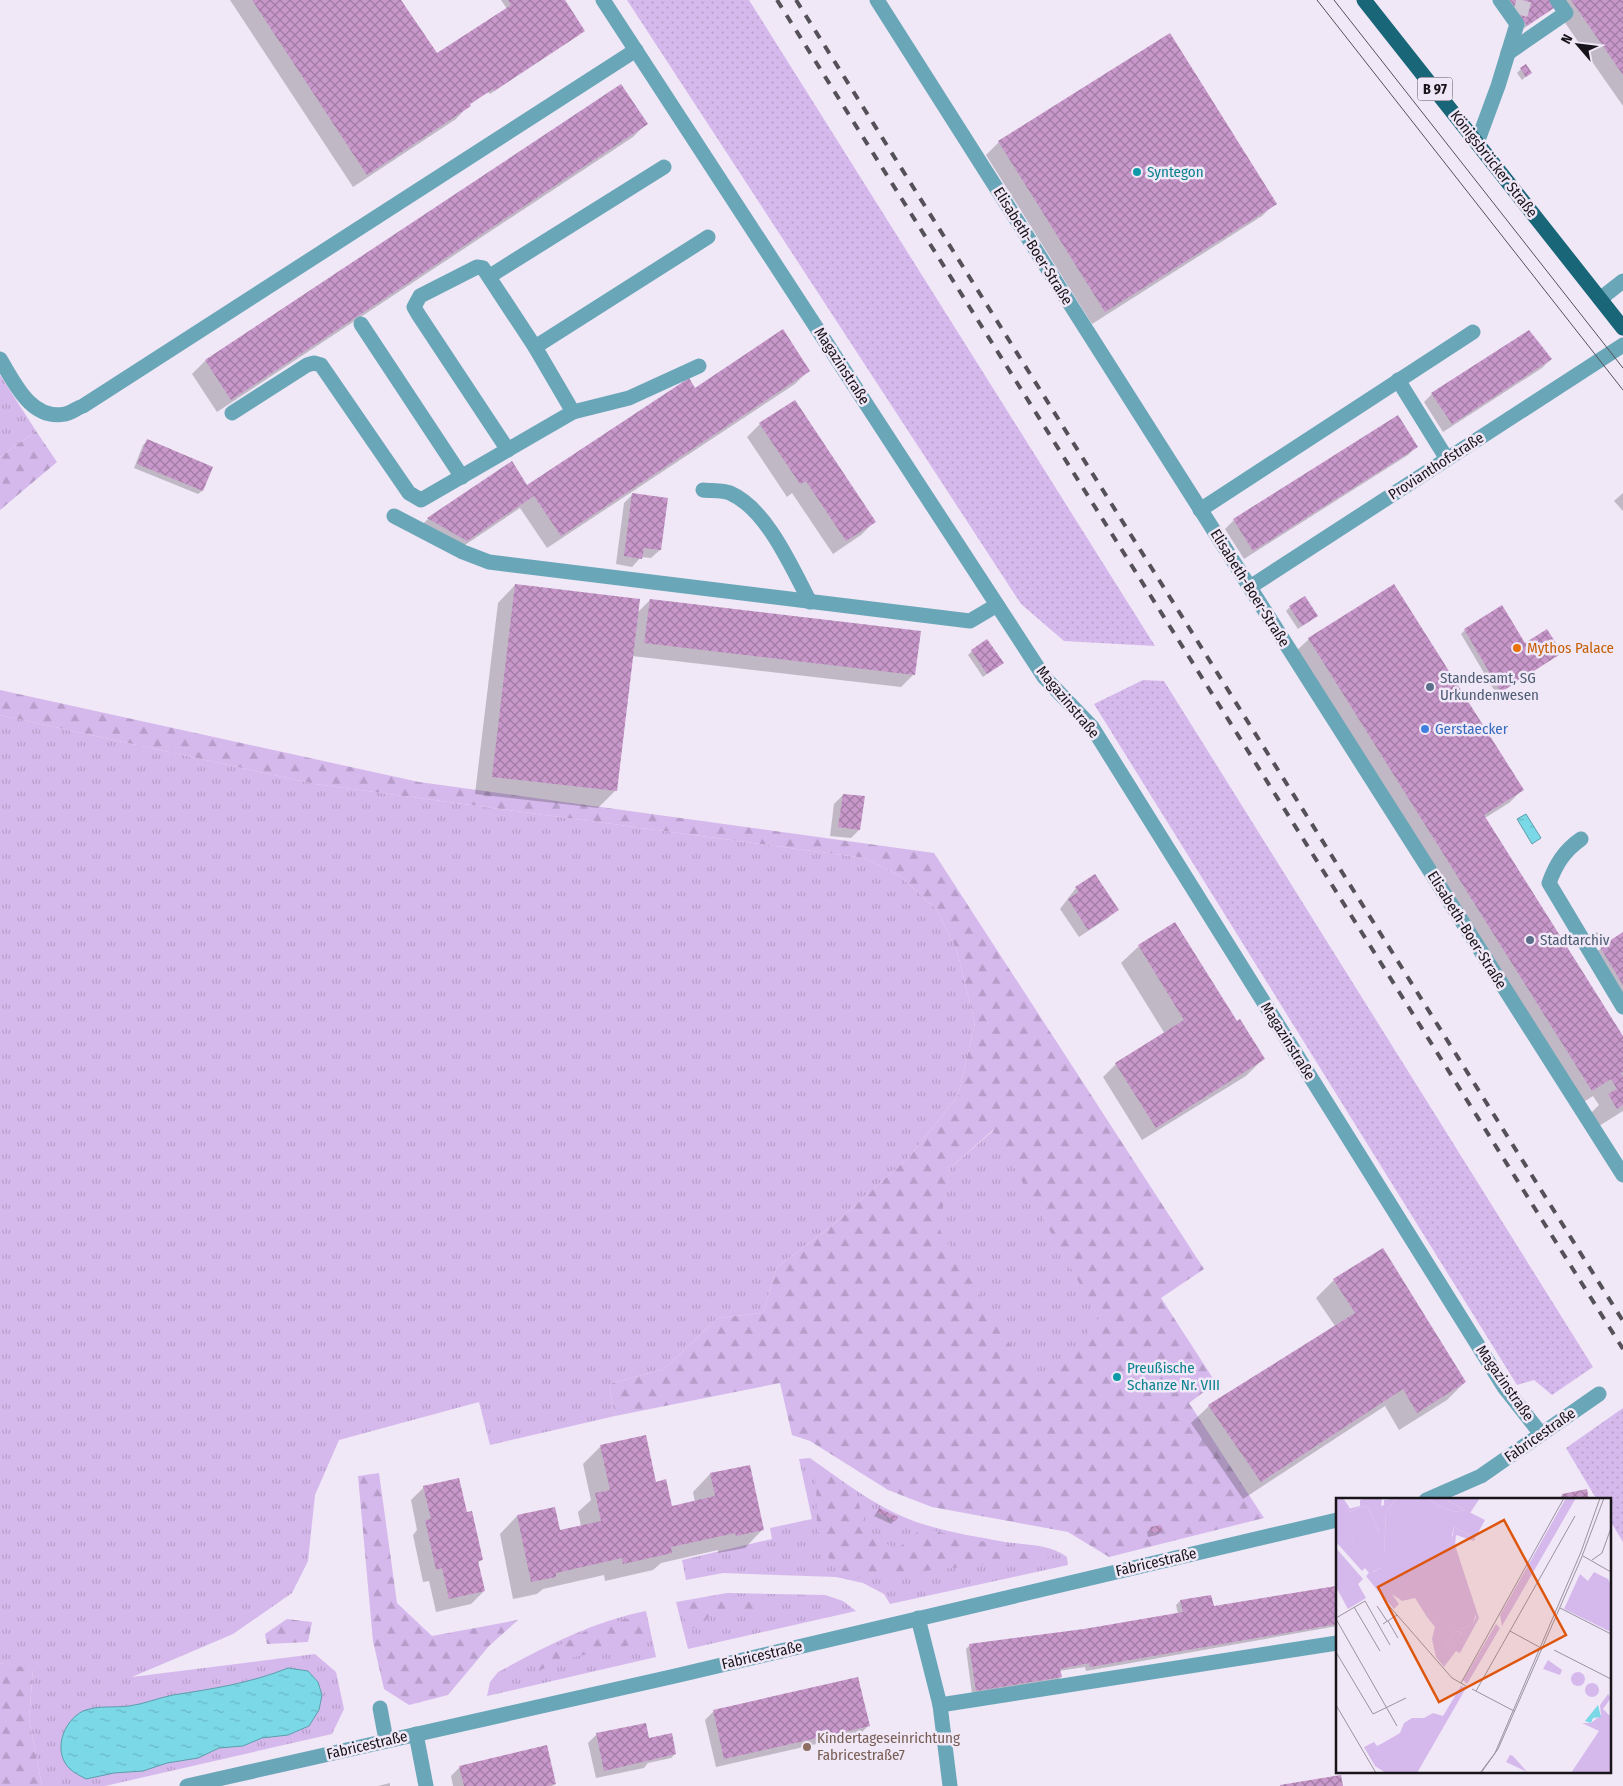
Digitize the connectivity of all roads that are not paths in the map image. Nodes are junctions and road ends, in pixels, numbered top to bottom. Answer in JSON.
{"nodes":[{"id":1,"x":604,"y":0,"type":"edge"},
{"id":2,"x":877,"y":0,"type":"edge"},
{"id":3,"x":1364,"y":0,"type":"edge"},
{"id":4,"x":1500,"y":0,"type":"edge"},
{"id":5,"x":1557,"y":0,"type":"edge"},
{"id":6,"x":636,"y":50,"type":"junction"},
{"id":7,"x":1508,"y":53,"type":"junction"},
{"id":8,"x":1478,"y":143,"type":"junction"},
{"id":9,"x":664,"y":167,"type":"dead end"},
{"id":10,"x":708,"y":238,"type":"dead end"},
{"id":11,"x":490,"y":276,"type":"junction"},
{"id":12,"x":1623,"y":281,"type":"edge"},
{"id":13,"x":1600,"y":299,"type":"junction"},
{"id":14,"x":361,"y":324,"type":"dead end"},
{"id":15,"x":1623,"y":328,"type":"edge"},
{"id":16,"x":1473,"y":332,"type":"dead end"},
{"id":17,"x":1623,"y":345,"type":"edge"},
{"id":18,"x":535,"y":347,"type":"junction"},
{"id":19,"x":0,"y":359,"type":"edge"},
{"id":20,"x":699,"y":366,"type":"dead end"},
{"id":21,"x":1398,"y":380,"type":"junction"},
{"id":22,"x":232,"y":412,"type":"dead end"},
{"id":23,"x":573,"y":412,"type":"junction"},
{"id":24,"x":508,"y":450,"type":"junction"},
{"id":25,"x":1447,"y":459,"type":"junction"},
{"id":26,"x":462,"y":477,"type":"junction"},
{"id":27,"x":703,"y":490,"type":"dead end"},
{"id":28,"x":1200,"y":510,"type":"junction"},
{"id":29,"x":394,"y":516,"type":"dead end"},
{"id":30,"x":1250,"y":587,"type":"junction"},
{"id":31,"x":810,"y":602,"type":"junction"},
{"id":32,"x":998,"y":605,"type":"junction"},
{"id":33,"x":1581,"y":839,"type":"dead end"},
{"id":34,"x":1623,"y":1006,"type":"edge"},
{"id":35,"x":1623,"y":1175,"type":"edge"},
{"id":36,"x":1599,"y":1394,"type":"dead end"},
{"id":37,"x":1541,"y":1434,"type":"junction"},
{"id":38,"x":1431,"y":1498,"type":"edge"},
{"id":39,"x":1336,"y":1520,"type":"edge"},
{"id":40,"x":918,"y":1618,"type":"junction"},
{"id":41,"x":1336,"y":1643,"type":"edge"},
{"id":42,"x":940,"y":1706,"type":"junction"},
{"id":43,"x":380,"y":1708,"type":"dead end"},
{"id":44,"x":416,"y":1734,"type":"junction"},
{"id":45,"x":386,"y":1740,"type":"junction"},
{"id":46,"x":187,"y":1786,"type":"edge"},
{"id":47,"x":426,"y":1786,"type":"edge"},
{"id":48,"x":950,"y":1786,"type":"edge"}],
"edges":[{"from":1,"to":6,"type":"street","name":"Magazinstraße"},
{"from":2,"to":28,"type":"street","name":"Elisabeth-Boer-Straße"},
{"from":3,"to":8,"type":"main road","name":"Königsbrücker Straße","number":"B 97"},
{"from":4,"to":7,"type":"street"},
{"from":5,"to":7,"type":"street"},
{"from":6,"to":19,"type":"street"},
{"from":6,"to":32,"type":"street","name":"Magazinstraße"},
{"from":7,"to":8,"type":"street"},
{"from":8,"to":13,"type":"main road","name":"Königsbrücker Straße","number":"B 97"},
{"from":9,"to":11,"type":"street"},
{"from":10,"to":18,"type":"street"},
{"from":11,"to":18,"type":"street"},
{"from":11,"to":24,"type":"street"},
{"from":12,"to":13,"type":"street"},
{"from":13,"to":15,"type":"main road","name":"Königsbrücker Straße","number":"B 97"},
{"from":14,"to":26,"type":"street"},
{"from":16,"to":21,"type":"street"},
{"from":17,"to":25,"type":"street","name":"Provianthofstraße"},
{"from":18,"to":23,"type":"street"},
{"from":20,"to":23,"type":"street"},
{"from":21,"to":25,"type":"street"},
{"from":21,"to":28,"type":"street"},
{"from":22,"to":26,"type":"street"},
{"from":23,"to":24,"type":"street"},
{"from":24,"to":26,"type":"street"},
{"from":25,"to":30,"type":"street","name":"Provianthofstraße"},
{"from":27,"to":31,"type":"street"},
{"from":28,"to":30,"type":"street","name":"Elisabeth-Boer-Straße"},
{"from":29,"to":31,"type":"street"},
{"from":30,"to":35,"type":"street","name":"Elisabeth-Boer-Straße"},
{"from":31,"to":32,"type":"street"},
{"from":32,"to":37,"type":"street","name":"Magazinstraße"},
{"from":33,"to":34,"type":"street"},
{"from":36,"to":37,"type":"street","name":"Fabricestraße"},
{"from":37,"to":38,"type":"street","name":"Fabricestraße"},
{"from":39,"to":40,"type":"street","name":"Fabricestraße"},
{"from":40,"to":42,"type":"street"},
{"from":40,"to":44,"type":"street","name":"Fabricestraße"},
{"from":41,"to":42,"type":"street"},
{"from":42,"to":48,"type":"street"},
{"from":43,"to":45,"type":"street"},
{"from":44,"to":45,"type":"street","name":"Fabricestraße"},
{"from":44,"to":47,"type":"street"},
{"from":45,"to":46,"type":"street","name":"Fabricestraße"}]}
